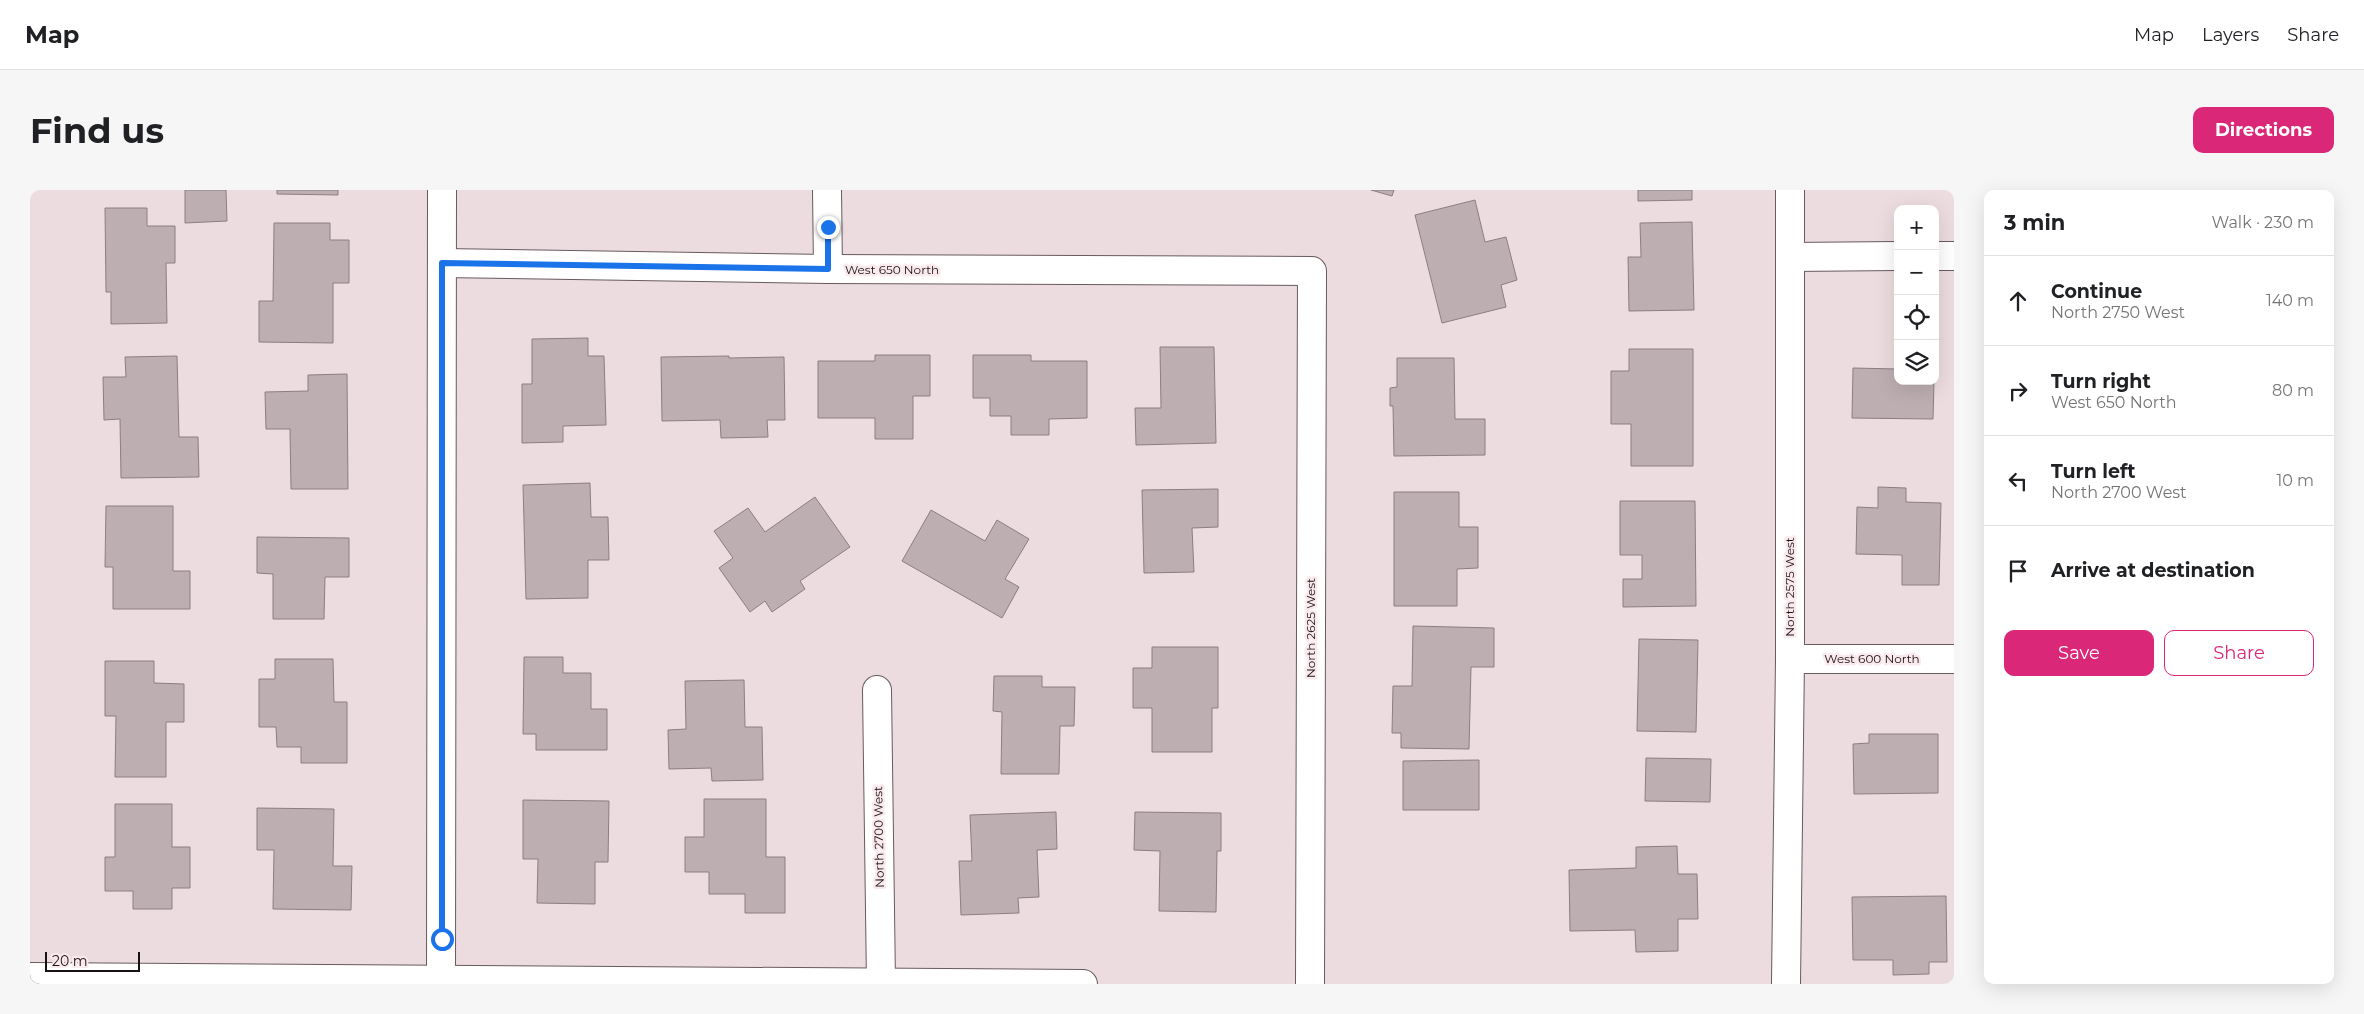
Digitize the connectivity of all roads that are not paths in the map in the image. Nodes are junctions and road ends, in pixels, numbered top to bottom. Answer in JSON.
{"nodes":[{"id":1,"x":442,"y":190,"type":"edge"},
{"id":2,"x":827,"y":190,"type":"edge"},
{"id":3,"x":1790,"y":190,"type":"edge"},
{"id":4,"x":1894,"y":256,"type":"edge"},
{"id":5,"x":1939,"y":256,"type":"edge"},
{"id":6,"x":1954,"y":256,"type":"edge"},
{"id":7,"x":1790,"y":257,"type":"junction"},
{"id":8,"x":442,"y":263,"type":"junction"},
{"id":9,"x":828,"y":269,"type":"junction"},
{"id":10,"x":1312,"y":272,"type":"joint"},
{"id":11,"x":1790,"y":659,"type":"junction"},
{"id":12,"x":1954,"y":659,"type":"edge"},
{"id":13,"x":877,"y":690,"type":"dead end"},
{"id":14,"x":30,"y":977,"type":"edge"},
{"id":15,"x":441,"y":980,"type":"junction"},
{"id":16,"x":881,"y":984,"type":"edge"},
{"id":17,"x":1083,"y":984,"type":"edge"},
{"id":18,"x":1310,"y":984,"type":"edge"},
{"id":19,"x":1786,"y":984,"type":"edge"}],
"edges":[{"from":1,"to":8,"type":"street"},
{"from":2,"to":9,"type":"street"},
{"from":3,"to":7,"type":"street","name":"North 2575 West"},
{"from":4,"to":7,"type":"street"},
{"from":5,"to":6,"type":"street"},
{"from":7,"to":11,"type":"street","name":"North 2575 West"},
{"from":8,"to":9,"type":"street","name":"West 650 North"},
{"from":8,"to":15,"type":"street"},
{"from":9,"to":10,"type":"street","name":"West 650 North"},
{"from":10,"to":18,"type":"street","name":"North 2625 West"},
{"from":11,"to":12,"type":"street","name":"West 600 North"},
{"from":11,"to":19,"type":"street","name":"North 2575 West"},
{"from":13,"to":16,"type":"street","name":"North 2700 West"},
{"from":14,"to":15,"type":"street"},
{"from":15,"to":16,"type":"street"},
{"from":16,"to":17,"type":"street"}]}
